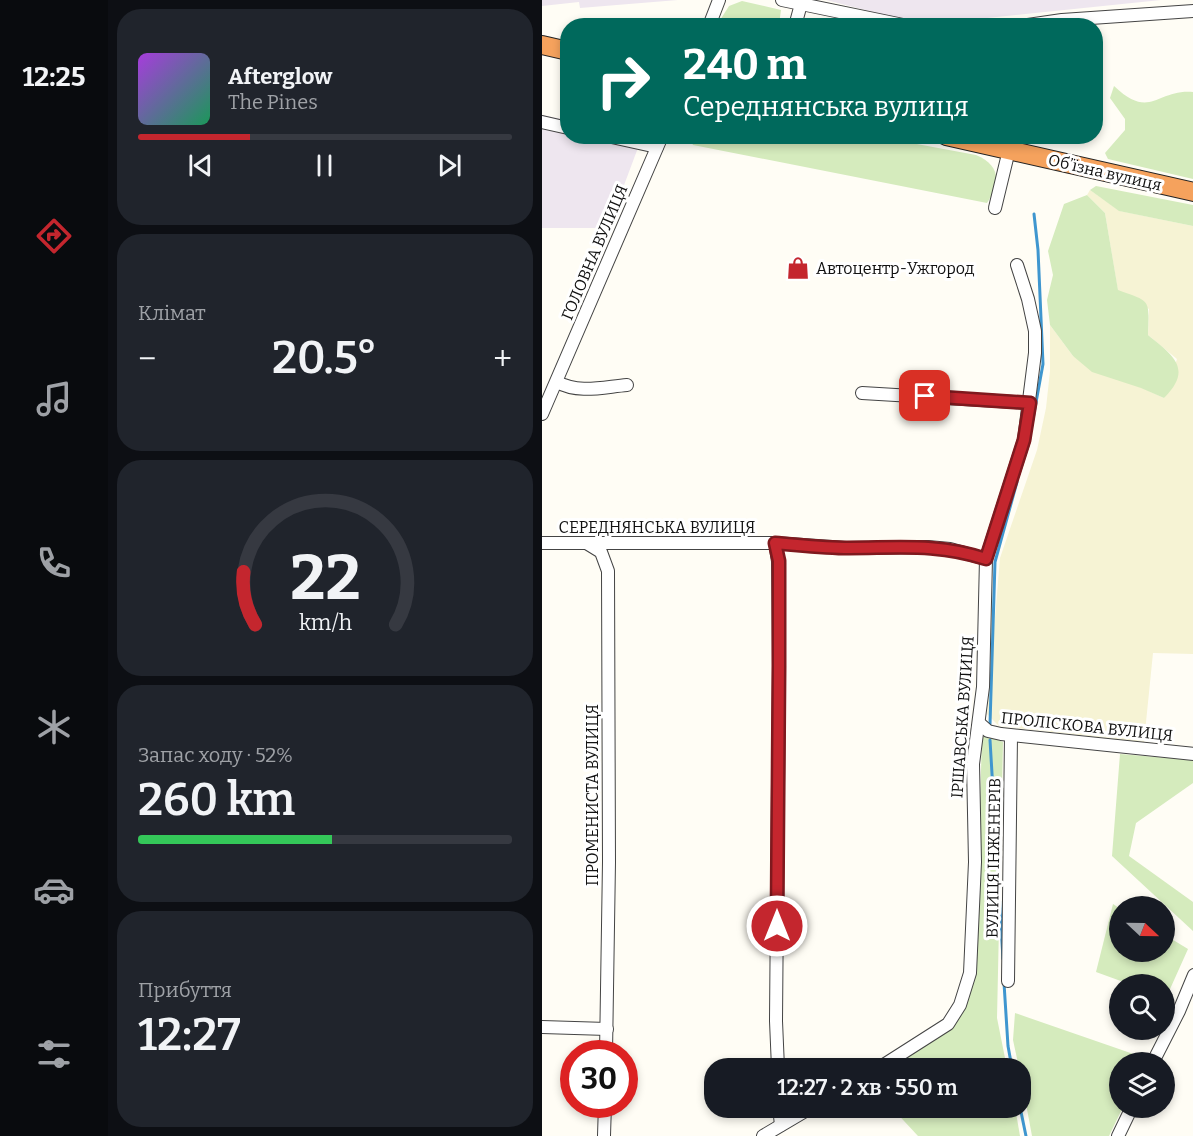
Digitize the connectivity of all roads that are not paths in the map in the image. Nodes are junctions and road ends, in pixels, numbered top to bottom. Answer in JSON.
{"nodes":[{"id":1,"x":719,"y":0,"type":"edge"},
{"id":2,"x":782,"y":0,"type":"edge"},
{"id":3,"x":801,"y":4,"type":"junction"},
{"id":4,"x":1193,"y":11,"type":"edge"},
{"id":5,"x":712,"y":18,"type":"edge"},
{"id":6,"x":797,"y":18,"type":"edge"},
{"id":7,"x":848,"y":18,"type":"edge"},
{"id":8,"x":1097,"y":18,"type":"edge"},
{"id":9,"x":542,"y":45,"type":"edge"},
{"id":10,"x":560,"y":49,"type":"edge"},
{"id":11,"x":542,"y":122,"type":"edge"},
{"id":12,"x":560,"y":126,"type":"edge"},
{"id":13,"x":659,"y":144,"type":"edge"},
{"id":14,"x":989,"y":144,"type":"edge"},
{"id":15,"x":1009,"y":150,"type":"junction"},
{"id":16,"x":1193,"y":192,"type":"edge"},
{"id":17,"x":995,"y":208,"type":"dead end"},
{"id":18,"x":1017,"y":265,"type":"dead end"},
{"id":19,"x":557,"y":381,"type":"junction"},
{"id":20,"x":627,"y":385,"type":"dead end"},
{"id":21,"x":862,"y":393,"type":"dead end"},
{"id":22,"x":1030,"y":403,"type":"junction"},
{"id":23,"x":542,"y":414,"type":"edge"},
{"id":24,"x":542,"y":543,"type":"edge"},
{"id":25,"x":775,"y":543,"type":"junction"},
{"id":26,"x":588,"y":544,"type":"junction"},
{"id":27,"x":986,"y":559,"type":"junction"},
{"id":28,"x":979,"y":723,"type":"junction"},
{"id":29,"x":1011,"y":736,"type":"junction"},
{"id":30,"x":1193,"y":754,"type":"edge"},
{"id":31,"x":1193,"y":975,"type":"edge"},
{"id":32,"x":1008,"y":981,"type":"dead end"},
{"id":33,"x":542,"y":1027,"type":"edge"},
{"id":34,"x":607,"y":1029,"type":"junction"},
{"id":35,"x":607,"y":1040,"type":"edge"},
{"id":36,"x":1158,"y":1052,"type":"edge"},
{"id":37,"x":778,"y":1058,"type":"edge"},
{"id":38,"x":895,"y":1058,"type":"edge"},
{"id":39,"x":605,"y":1118,"type":"edge"},
{"id":40,"x":780,"y":1118,"type":"edge"},
{"id":41,"x":793,"y":1118,"type":"edge"},
{"id":42,"x":1127,"y":1118,"type":"edge"},
{"id":43,"x":781,"y":1125,"type":"junction"},
{"id":44,"x":604,"y":1136,"type":"edge"},
{"id":45,"x":763,"y":1136,"type":"edge"},
{"id":46,"x":1118,"y":1136,"type":"edge"}],
"edges":[{"from":1,"to":5,"type":"street"},
{"from":2,"to":3,"type":"street"},
{"from":3,"to":6,"type":"street"},
{"from":3,"to":7,"type":"street"},
{"from":4,"to":8,"type":"street"},
{"from":9,"to":10,"type":"highway"},
{"from":11,"to":12,"type":"street"},
{"from":13,"to":19,"type":"street","name":"ГОЛОВНА ВУЛИЦЯ"},
{"from":14,"to":15,"type":"highway","name":"Обʼїзна вулиця"},
{"from":15,"to":16,"type":"highway","name":"Обʼїзна вулиця"},
{"from":15,"to":17,"type":"street"},
{"from":18,"to":22,"type":"street","name":"ІРШАВСЬКА ВУЛИЦЯ"},
{"from":19,"to":20,"type":"street"},
{"from":19,"to":23,"type":"street","name":"ГОЛОВНА ВУЛИЦЯ"},
{"from":21,"to":22,"type":"street"},
{"from":22,"to":27,"type":"street","name":"ІРШАВСЬКА ВУЛИЦЯ"},
{"from":24,"to":26,"type":"street","name":"СЕРЕДНЯНСЬКА ВУЛИЦЯ"},
{"from":25,"to":26,"type":"street","name":"СЕРЕДНЯНСЬКА ВУЛИЦЯ"},
{"from":25,"to":27,"type":"street","name":"СЕРЕДНЯНСЬКА ВУЛИЦЯ"},
{"from":25,"to":37,"type":"street"},
{"from":26,"to":34,"type":"street","name":"ПРОМЕНИСТА ВУЛИЦЯ"},
{"from":27,"to":28,"type":"street","name":"ІРШАВСЬКА ВУЛИЦЯ"},
{"from":28,"to":29,"type":"street","name":"ПРОЛІСКОВА ВУЛИЦЯ"},
{"from":28,"to":38,"type":"street","name":"ІРШАВСЬКА ВУЛИЦЯ"},
{"from":29,"to":30,"type":"street","name":"ПРОЛІСКОВА ВУЛИЦЯ"},
{"from":29,"to":32,"type":"street","name":"ВУЛИЦЯ ІНЖЕНЕРІВ"},
{"from":31,"to":36,"type":"street"},
{"from":33,"to":34,"type":"street"},
{"from":34,"to":35,"type":"street","name":"ПРОМЕНИСТА ВУЛИЦЯ"},
{"from":39,"to":44,"type":"street"},
{"from":40,"to":43,"type":"street"},
{"from":41,"to":43,"type":"street"},
{"from":42,"to":46,"type":"street"},
{"from":43,"to":45,"type":"street"}]}
